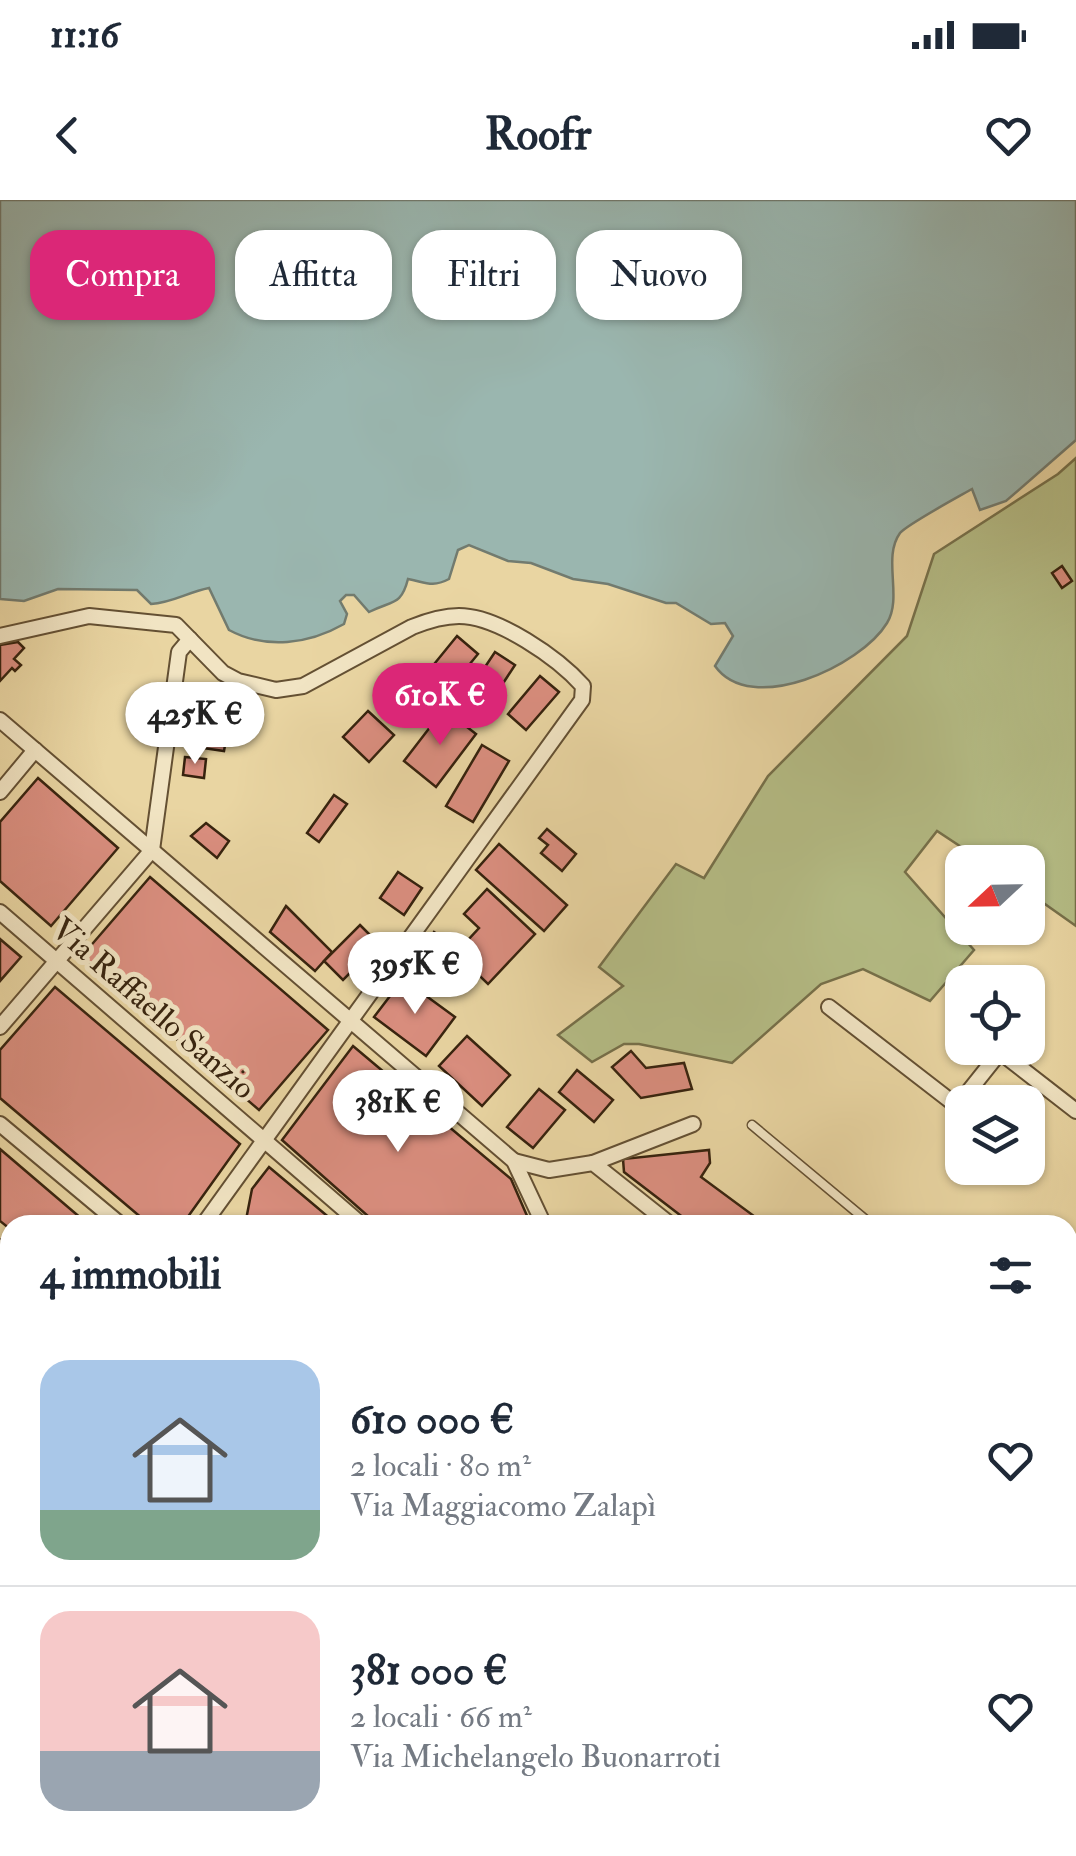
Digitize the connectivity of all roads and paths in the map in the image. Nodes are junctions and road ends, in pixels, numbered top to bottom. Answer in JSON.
{"nodes":[{"id":1,"x":0,"y":636,"type":"edge"},
{"id":2,"x":190,"y":639,"type":"junction"},
{"id":3,"x":0,"y":720,"type":"edge"},
{"id":4,"x":36,"y":750,"type":"junction"},
{"id":5,"x":0,"y":792,"type":"edge"},
{"id":6,"x":152,"y":850,"type":"junction"},
{"id":7,"x":0,"y":912,"type":"edge"},
{"id":8,"x":56,"y":961,"type":"junction"},
{"id":9,"x":828,"y":1007,"type":"dead end"},
{"id":10,"x":352,"y":1022,"type":"junction"},
{"id":11,"x":0,"y":1027,"type":"edge"},
{"id":12,"x":1076,"y":1111,"type":"edge"},
{"id":13,"x":0,"y":1124,"type":"edge"},
{"id":14,"x":694,"y":1124,"type":"dead end"},
{"id":15,"x":752,"y":1124,"type":"dead end"},
{"id":16,"x":265,"y":1141,"type":"junction"},
{"id":17,"x":514,"y":1161,"type":"junction"},
{"id":18,"x":593,"y":1163,"type":"junction"},
{"id":19,"x":108,"y":1215,"type":"edge"},
{"id":20,"x":210,"y":1215,"type":"edge"},
{"id":21,"x":350,"y":1215,"type":"edge"},
{"id":22,"x":539,"y":1215,"type":"edge"},
{"id":23,"x":658,"y":1215,"type":"edge"},
{"id":24,"x":860,"y":1215,"type":"edge"}],
"edges":[{"from":1,"to":2,"type":"street"},
{"from":2,"to":6,"type":"street"},
{"from":2,"to":10,"type":"street"},
{"from":3,"to":4,"type":"street"},
{"from":4,"to":5,"type":"street"},
{"from":4,"to":6,"type":"street"},
{"from":6,"to":8,"type":"street"},
{"from":6,"to":10,"type":"street"},
{"from":7,"to":8,"type":"street","name":"Via Raffaello Sanzio"},
{"from":8,"to":11,"type":"street"},
{"from":8,"to":16,"type":"street","name":"Via Raffaello Sanzio"},
{"from":9,"to":12,"type":"street"},
{"from":10,"to":16,"type":"street"},
{"from":10,"to":17,"type":"street"},
{"from":13,"to":19,"type":"street"},
{"from":14,"to":18,"type":"street"},
{"from":15,"to":24,"type":"lane"},
{"from":16,"to":20,"type":"street"},
{"from":16,"to":21,"type":"street","name":"Via Raffaello Sanzio"},
{"from":17,"to":18,"type":"street"},
{"from":17,"to":22,"type":"street"},
{"from":18,"to":23,"type":"street"}]}
